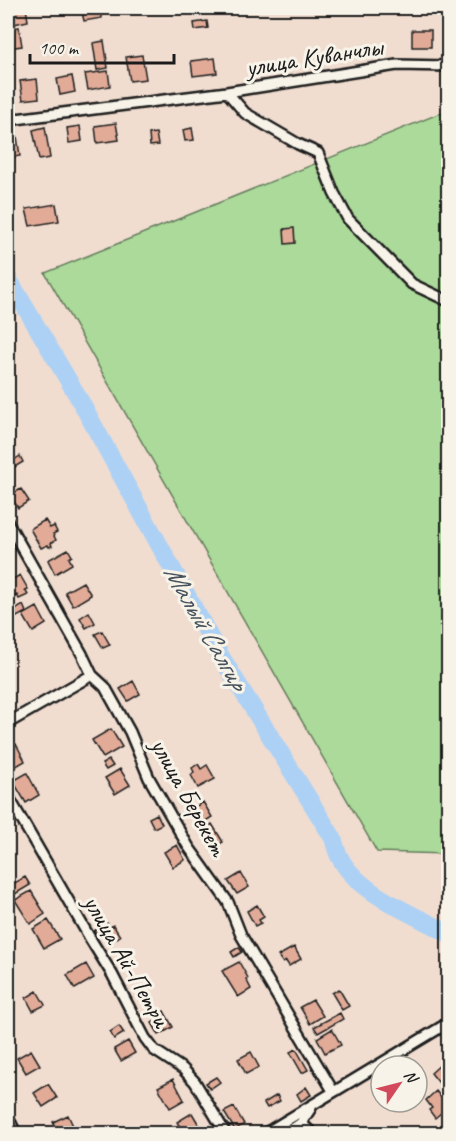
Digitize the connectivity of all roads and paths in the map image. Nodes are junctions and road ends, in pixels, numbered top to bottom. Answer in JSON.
{"nodes":[{"id":1,"x":448,"y":66,"type":"edge"},
{"id":2,"x":227,"y":92,"type":"junction"},
{"id":3,"x":8,"y":120,"type":"edge"},
{"id":4,"x":448,"y":301,"type":"edge"},
{"id":5,"x":8,"y":523,"type":"edge"},
{"id":6,"x":92,"y":675,"type":"junction"},
{"id":7,"x":8,"y":723,"type":"edge"},
{"id":8,"x":8,"y":796,"type":"edge"},
{"id":9,"x":448,"y":1023,"type":"edge"},
{"id":10,"x":333,"y":1091,"type":"junction"},
{"id":11,"x":312,"y":1106,"type":"junction"},
{"id":12,"x":8,"y":1117,"type":"edge"},
{"id":13,"x":301,"y":1123,"type":"junction"},
{"id":14,"x":16,"y":1134,"type":"edge"},
{"id":15,"x":226,"y":1134,"type":"edge"},
{"id":16,"x":264,"y":1134,"type":"edge"},
{"id":17,"x":285,"y":1134,"type":"edge"},
{"id":18,"x":313,"y":1134,"type":"edge"}],
"edges":[{"from":1,"to":2,"type":"street","name":"улица Куванчлы"},
{"from":2,"to":3,"type":"street","name":"улица Куванчлы"},
{"from":2,"to":4,"type":"street"},
{"from":5,"to":6,"type":"street","name":"улица Берекет"},
{"from":6,"to":7,"type":"street"},
{"from":6,"to":10,"type":"street","name":"улица Берекет"},
{"from":8,"to":15,"type":"street","name":"улица Ай-Петри"},
{"from":9,"to":10,"type":"street"},
{"from":10,"to":11,"type":"street"},
{"from":11,"to":13,"type":"street"},
{"from":11,"to":16,"type":"street"},
{"from":12,"to":14,"type":"street"},
{"from":13,"to":17,"type":"street"},
{"from":13,"to":18,"type":"street"}]}
